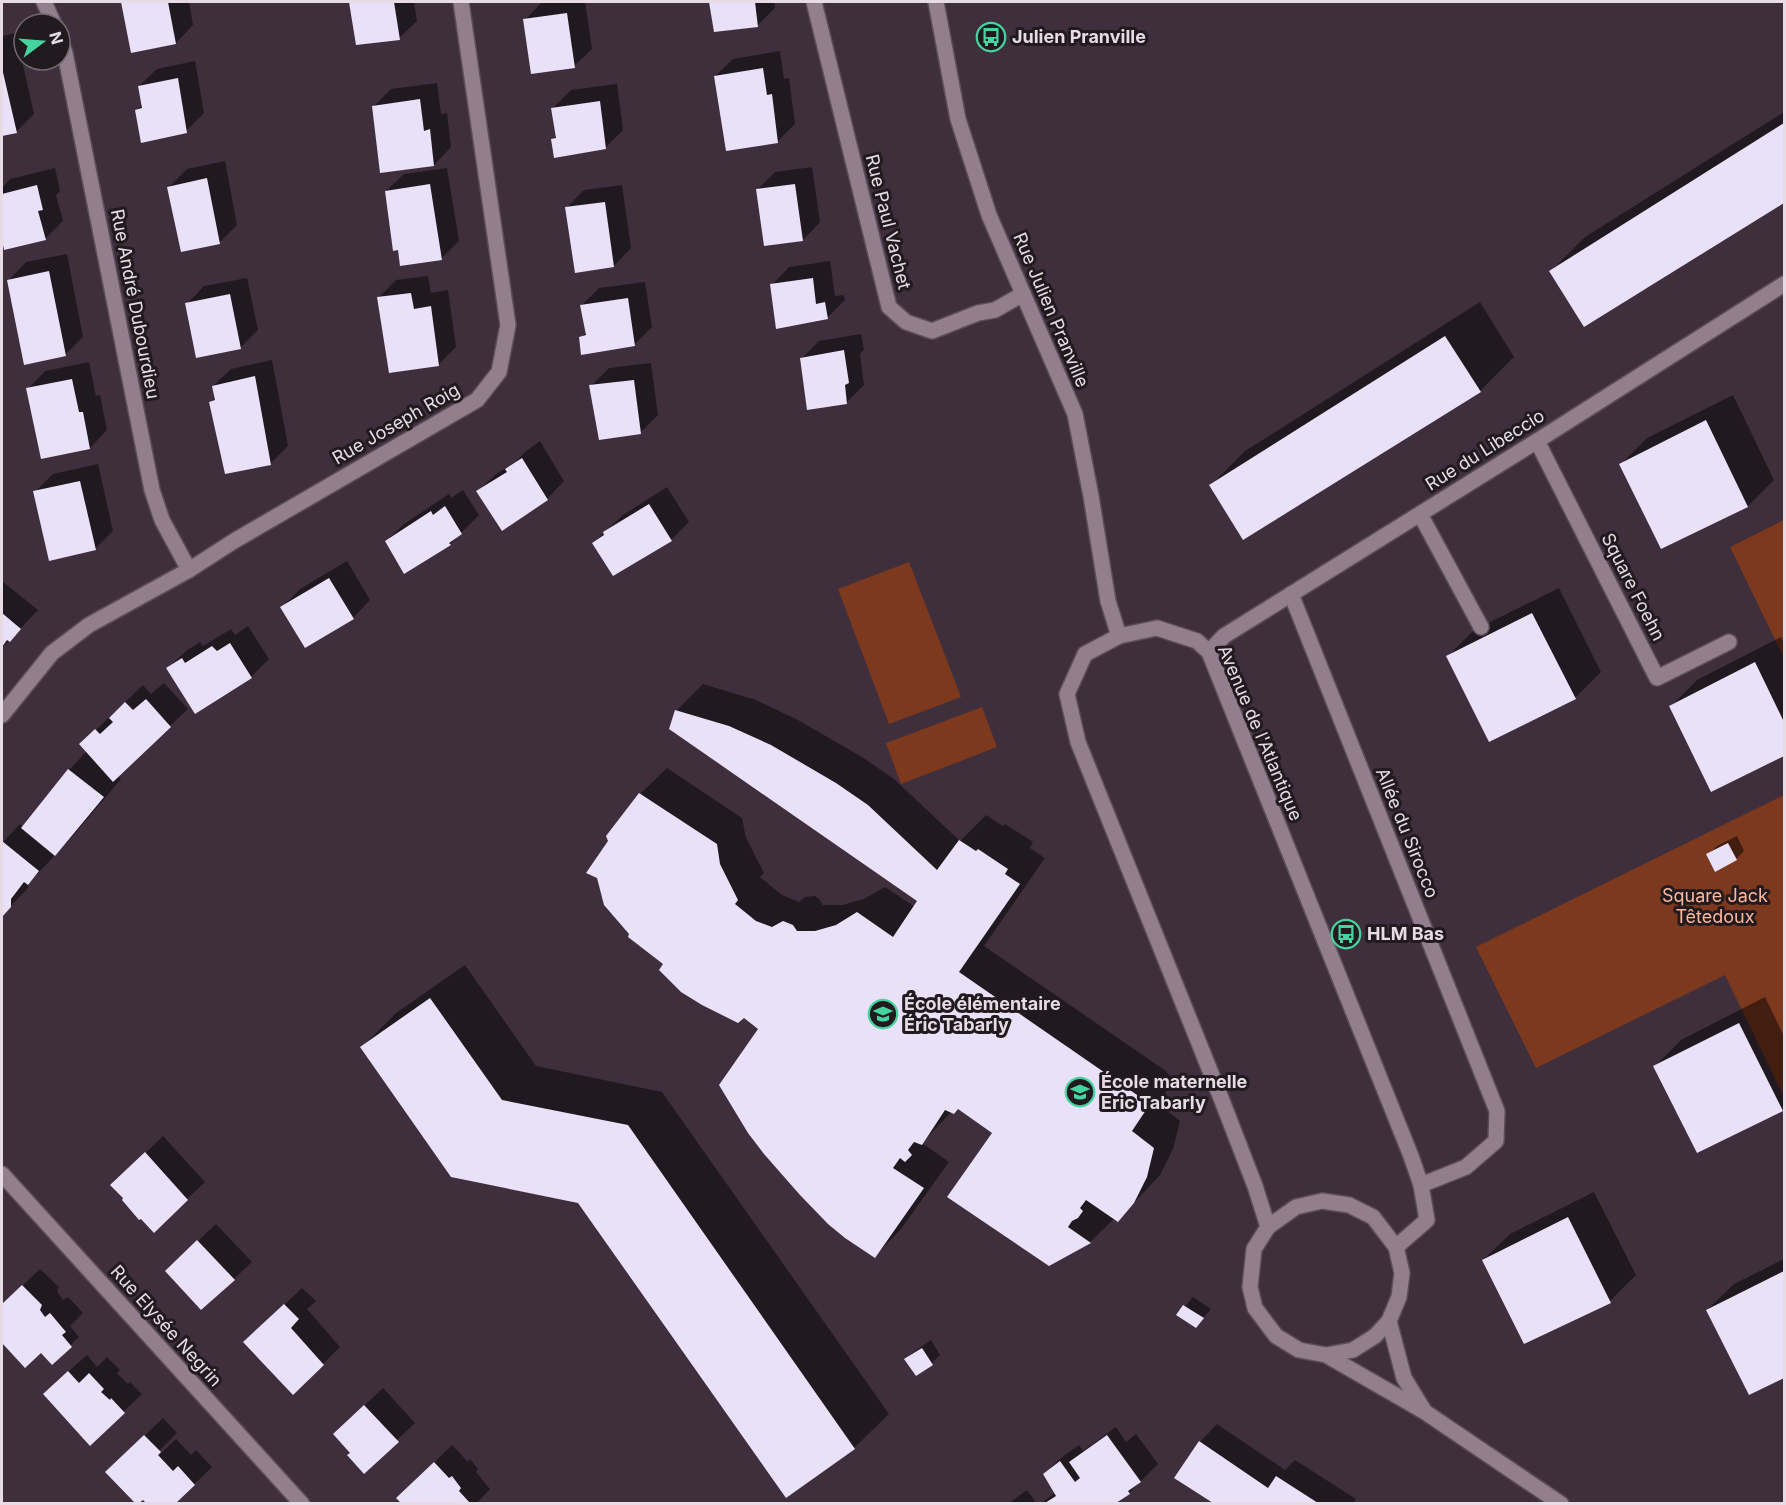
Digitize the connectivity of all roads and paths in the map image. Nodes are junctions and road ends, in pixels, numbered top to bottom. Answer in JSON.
{"nodes":[{"id":1,"x":461,"y":2,"type":"edge"},
{"id":2,"x":814,"y":2,"type":"edge"},
{"id":3,"x":936,"y":2,"type":"edge"},
{"id":4,"x":69,"y":72,"type":"edge"},
{"id":5,"x":1785,"y":284,"type":"edge"},
{"id":6,"x":1023,"y":294,"type":"junction"},
{"id":7,"x":1537,"y":441,"type":"junction"},
{"id":8,"x":1420,"y":514,"type":"junction"},
{"id":9,"x":189,"y":570,"type":"junction"},
{"id":10,"x":1291,"y":594,"type":"junction"},
{"id":11,"x":1481,"y":627,"type":"dead end"},
{"id":12,"x":1119,"y":636,"type":"junction"},
{"id":13,"x":1729,"y":642,"type":"dead end"},
{"id":14,"x":1209,"y":652,"type":"junction"},
{"id":15,"x":2,"y":715,"type":"edge"},
{"id":16,"x":2,"y":1174,"type":"edge"},
{"id":17,"x":1421,"y":1185,"type":"junction"},
{"id":18,"x":1268,"y":1227,"type":"junction"},
{"id":19,"x":1396,"y":1247,"type":"junction"},
{"id":20,"x":1389,"y":1321,"type":"junction"},
{"id":21,"x":1326,"y":1355,"type":"junction"},
{"id":22,"x":1425,"y":1412,"type":"junction"},
{"id":23,"x":302,"y":1503,"type":"edge"},
{"id":24,"x":1561,"y":1503,"type":"edge"}],
"edges":[{"from":1,"to":9,"type":"street","name":"Rue Joseph Roig"},
{"from":2,"to":6,"type":"street","name":"Rue Paul Vachet"},
{"from":3,"to":6,"type":"street","name":"Rue Julien Pranville"},
{"from":4,"to":9,"type":"street","name":"Rue André Dubourdieu"},
{"from":5,"to":7,"type":"street","name":"Rue du Libeccio"},
{"from":6,"to":12,"type":"street","name":"Rue Julien Pranville"},
{"from":7,"to":8,"type":"street","name":"Rue du Libeccio"},
{"from":7,"to":13,"type":"street","name":"Square Foehn"},
{"from":8,"to":10,"type":"street","name":"Rue du Libeccio"},
{"from":8,"to":11,"type":"street"},
{"from":9,"to":15,"type":"street","name":"Rue Joseph Roig"},
{"from":10,"to":14,"type":"street","name":"Rue du Libeccio"},
{"from":10,"to":17,"type":"street","name":"Allée du Sirocco"},
{"from":12,"to":14,"type":"street","name":"Avenue de l'Atlantique"},
{"from":12,"to":18,"type":"street","name":"Avenue de l'Atlantique"},
{"from":14,"to":17,"type":"street","name":"Avenue de l'Atlantique"},
{"from":16,"to":23,"type":"street","name":"Rue Elysée Negrin"},
{"from":17,"to":19,"type":"street","name":"Avenue de l'Atlantique"},
{"from":18,"to":19,"type":"street"},
{"from":18,"to":21,"type":"street"},
{"from":19,"to":20,"type":"street"},
{"from":20,"to":21,"type":"street"},
{"from":20,"to":22,"type":"street"},
{"from":21,"to":22,"type":"street"},
{"from":22,"to":24,"type":"street"}]}
